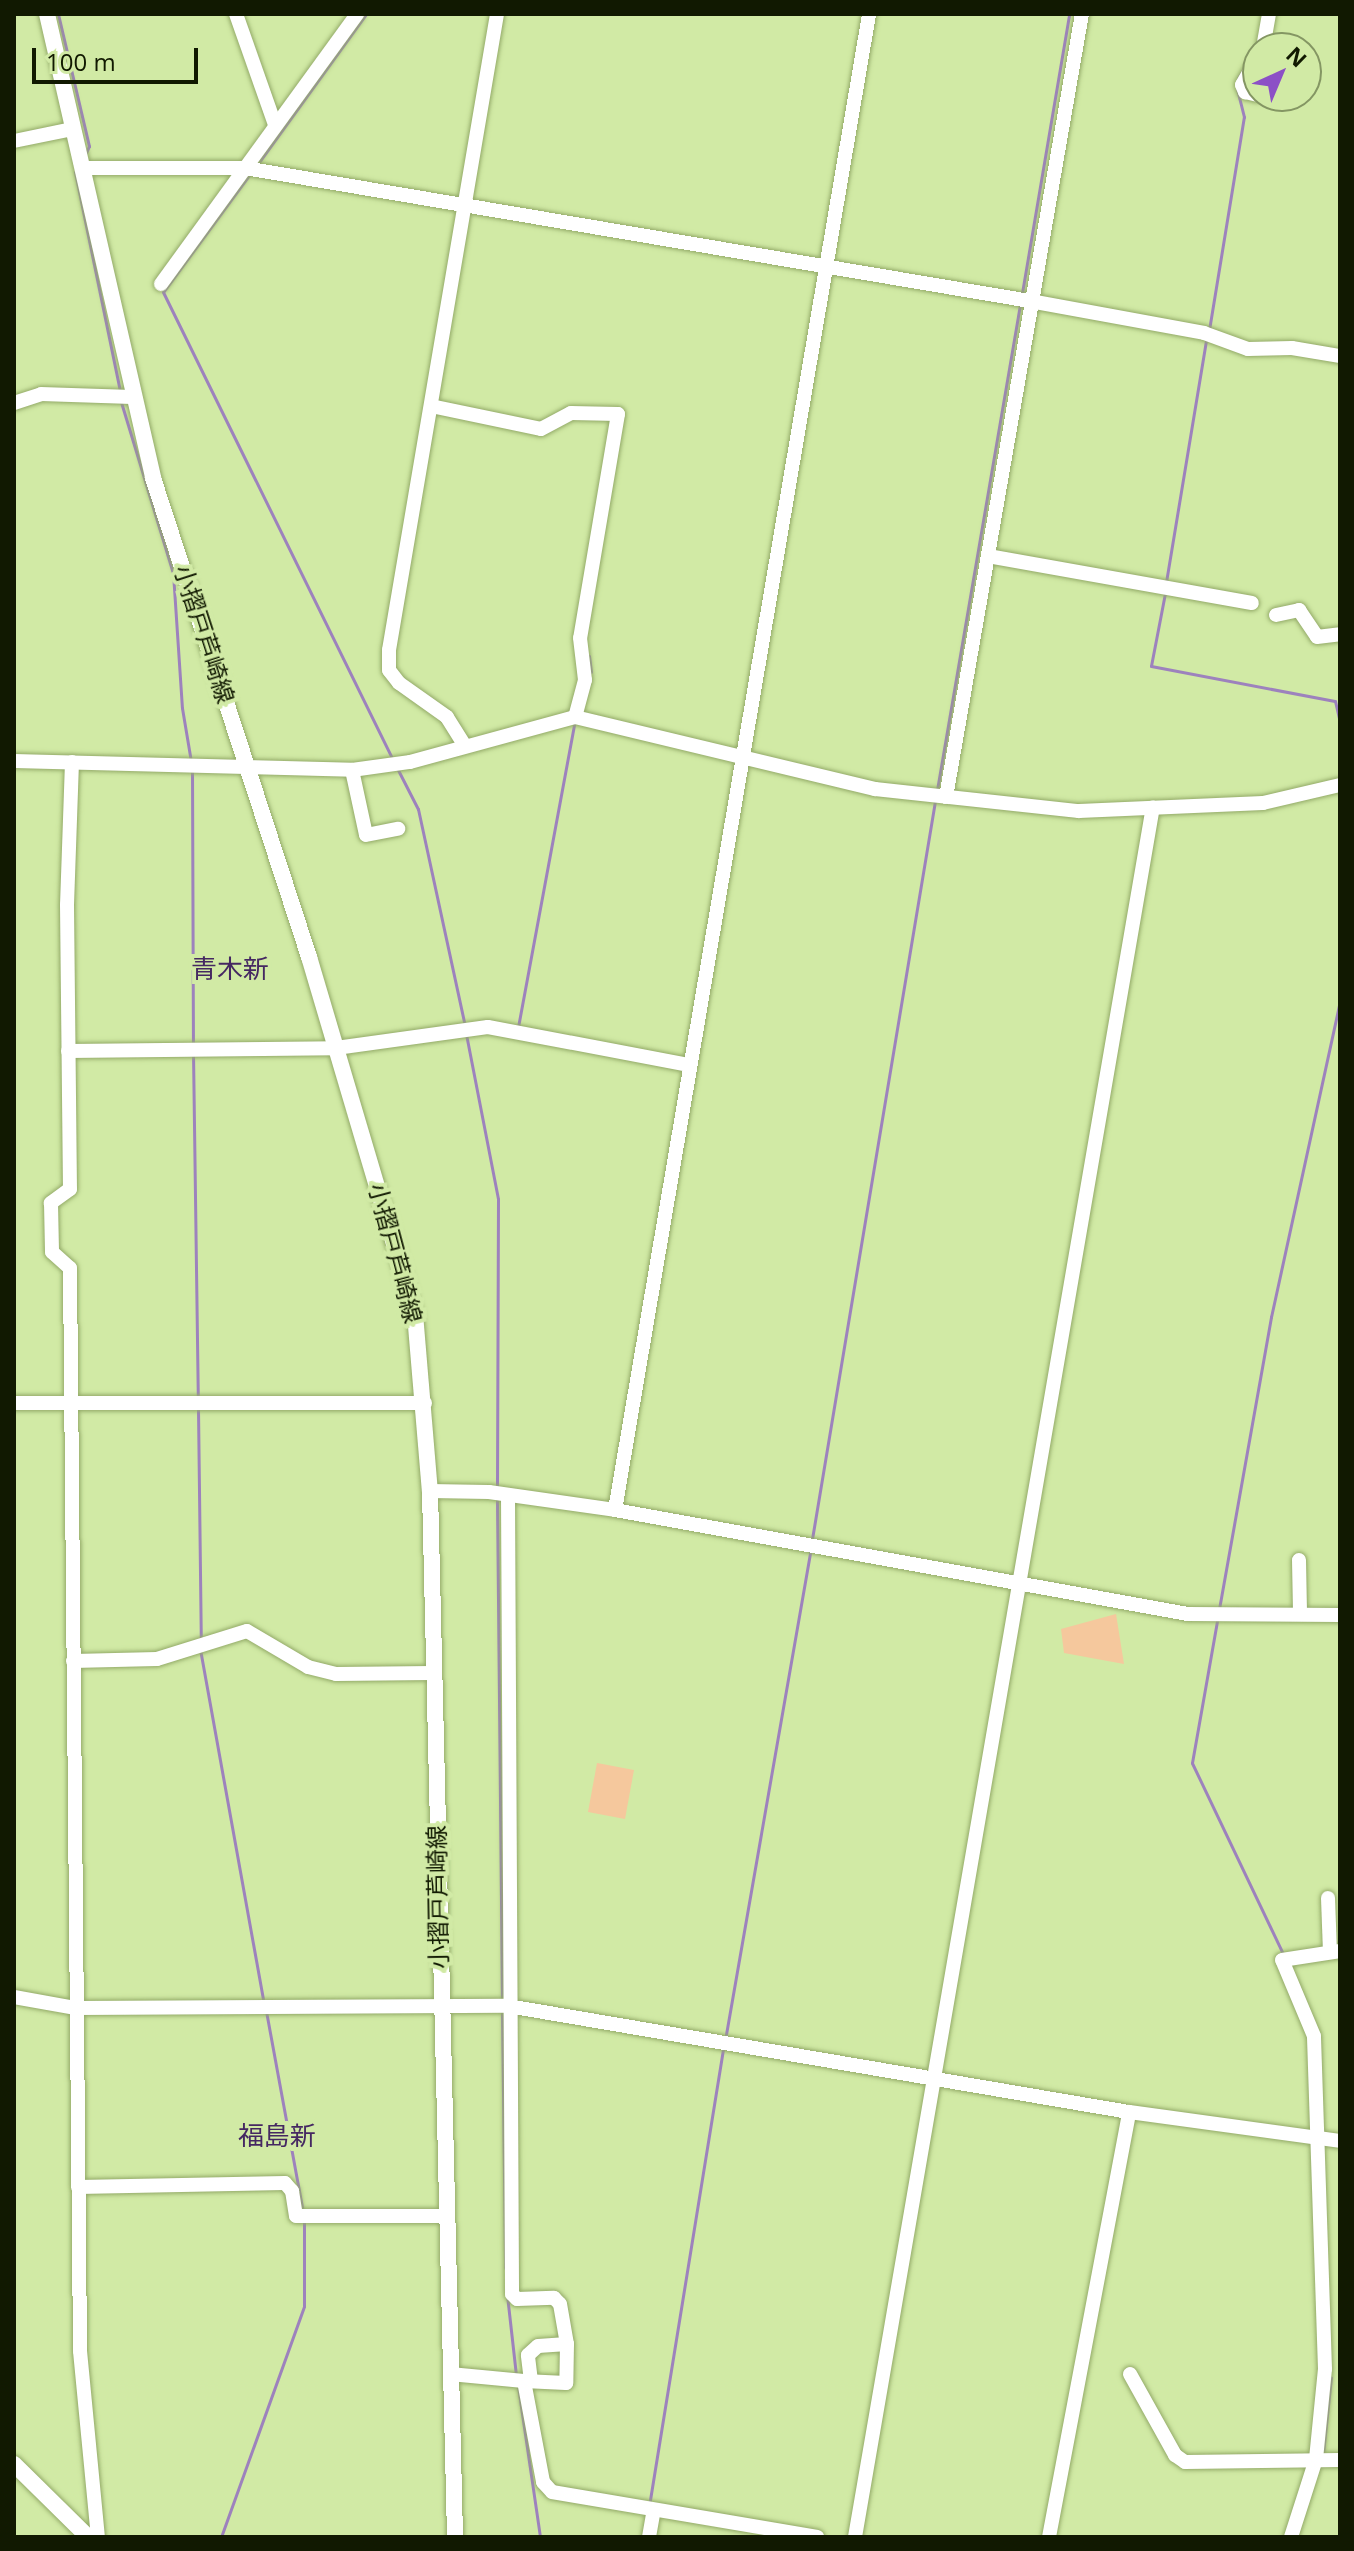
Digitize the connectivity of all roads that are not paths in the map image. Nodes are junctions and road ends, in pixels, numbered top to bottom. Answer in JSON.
{"nodes":[{"id":1,"x":47,"y":14,"type":"edge"},
{"id":2,"x":236,"y":14,"type":"edge"},
{"id":3,"x":357,"y":14,"type":"edge"},
{"id":4,"x":497,"y":14,"type":"edge"},
{"id":5,"x":869,"y":14,"type":"edge"},
{"id":6,"x":1082,"y":14,"type":"edge"},
{"id":7,"x":275,"y":125,"type":"junction"},
{"id":8,"x":72,"y":129,"type":"junction"},
{"id":9,"x":14,"y":141,"type":"edge"},
{"id":10,"x":82,"y":168,"type":"junction"},
{"id":11,"x":245,"y":168,"type":"junction"},
{"id":12,"x":466,"y":204,"type":"junction"},
{"id":13,"x":826,"y":267,"type":"junction"},
{"id":14,"x":161,"y":284,"type":"dead end"},
{"id":15,"x":1030,"y":301,"type":"junction"},
{"id":16,"x":1340,"y":356,"type":"edge"},
{"id":17,"x":132,"y":397,"type":"junction"},
{"id":18,"x":14,"y":403,"type":"edge"},
{"id":19,"x":431,"y":406,"type":"junction"},
{"id":20,"x":988,"y":556,"type":"junction"},
{"id":21,"x":1252,"y":603,"type":"dead end"},
{"id":22,"x":1276,"y":615,"type":"dead end"},
{"id":23,"x":1340,"y":634,"type":"edge"},
{"id":24,"x":575,"y":717,"type":"junction"},
{"id":25,"x":465,"y":746,"type":"junction"},
{"id":26,"x":743,"y":757,"type":"junction"},
{"id":27,"x":14,"y":761,"type":"edge"},
{"id":28,"x":72,"y":762,"type":"junction"},
{"id":29,"x":248,"y":766,"type":"junction"},
{"id":30,"x":352,"y":770,"type":"junction"},
{"id":31,"x":1340,"y":785,"type":"edge"},
{"id":32,"x":946,"y":797,"type":"junction"},
{"id":33,"x":1153,"y":807,"type":"junction"},
{"id":34,"x":398,"y":829,"type":"dead end"},
{"id":35,"x":336,"y":1048,"type":"junction"},
{"id":36,"x":68,"y":1051,"type":"junction"},
{"id":37,"x":689,"y":1065,"type":"junction"},
{"id":38,"x":71,"y":1402,"type":"junction"},
{"id":39,"x":14,"y":1403,"type":"edge"},
{"id":40,"x":425,"y":1403,"type":"junction"},
{"id":41,"x":430,"y":1491,"type":"junction"},
{"id":42,"x":508,"y":1495,"type":"junction"},
{"id":43,"x":615,"y":1510,"type":"junction"},
{"id":44,"x":1299,"y":1560,"type":"dead end"},
{"id":45,"x":1020,"y":1581,"type":"junction"},
{"id":46,"x":1300,"y":1614,"type":"junction"},
{"id":47,"x":1340,"y":1615,"type":"edge"},
{"id":48,"x":73,"y":1661,"type":"junction"},
{"id":49,"x":432,"y":1673,"type":"junction"},
{"id":50,"x":1328,"y":1898,"type":"dead end"},
{"id":51,"x":1335,"y":1952,"type":"edge"},
{"id":52,"x":14,"y":1997,"type":"edge"},
{"id":53,"x":439,"y":2006,"type":"junction"},
{"id":54,"x":508,"y":2006,"type":"junction"},
{"id":55,"x":76,"y":2008,"type":"junction"},
{"id":56,"x":933,"y":2077,"type":"junction"},
{"id":57,"x":1129,"y":2112,"type":"junction"},
{"id":58,"x":1316,"y":2141,"type":"junction"},
{"id":59,"x":1340,"y":2141,"type":"edge"},
{"id":60,"x":78,"y":2187,"type":"junction"},
{"id":61,"x":446,"y":2216,"type":"junction"},
{"id":62,"x":567,"y":2344,"type":"junction"},
{"id":63,"x":450,"y":2374,"type":"junction"},
{"id":64,"x":1130,"y":2374,"type":"dead end"},
{"id":65,"x":527,"y":2381,"type":"junction"},
{"id":66,"x":1316,"y":2459,"type":"junction"},
{"id":67,"x":1340,"y":2460,"type":"edge"},
{"id":68,"x":14,"y":2464,"type":"edge"},
{"id":69,"x":654,"y":2510,"type":"junction"},
{"id":70,"x":88,"y":2537,"type":"edge"},
{"id":71,"x":98,"y":2537,"type":"edge"},
{"id":72,"x":455,"y":2537,"type":"edge"},
{"id":73,"x":649,"y":2537,"type":"edge"},
{"id":74,"x":817,"y":2537,"type":"edge"},
{"id":75,"x":855,"y":2537,"type":"edge"},
{"id":76,"x":1049,"y":2537,"type":"edge"},
{"id":77,"x":1291,"y":2537,"type":"edge"}],
"edges":[{"from":1,"to":8,"type":"main road","name":"小摺戸芦崎線"},
{"from":2,"to":7,"type":"street"},
{"from":3,"to":7,"type":"street"},
{"from":4,"to":12,"type":"street"},
{"from":5,"to":13,"type":"street"},
{"from":6,"to":15,"type":"street"},
{"from":7,"to":11,"type":"street"},
{"from":8,"to":9,"type":"street"},
{"from":8,"to":10,"type":"main road","name":"小摺戸芦崎線"},
{"from":10,"to":11,"type":"street"},
{"from":10,"to":17,"type":"main road","name":"小摺戸芦崎線"},
{"from":11,"to":12,"type":"street"},
{"from":11,"to":14,"type":"street"},
{"from":12,"to":13,"type":"street"},
{"from":12,"to":19,"type":"street"},
{"from":13,"to":15,"type":"street"},
{"from":13,"to":26,"type":"street"},
{"from":15,"to":16,"type":"street"},
{"from":15,"to":20,"type":"street"},
{"from":17,"to":18,"type":"street"},
{"from":17,"to":29,"type":"main road","name":"小摺戸芦崎線"},
{"from":19,"to":24,"type":"street"},
{"from":19,"to":25,"type":"street"},
{"from":20,"to":21,"type":"street"},
{"from":20,"to":32,"type":"street"},
{"from":22,"to":23,"type":"street"},
{"from":24,"to":25,"type":"street"},
{"from":24,"to":26,"type":"street"},
{"from":25,"to":30,"type":"street"},
{"from":26,"to":32,"type":"street"},
{"from":26,"to":37,"type":"street"},
{"from":27,"to":28,"type":"street"},
{"from":28,"to":29,"type":"street"},
{"from":28,"to":36,"type":"street"},
{"from":29,"to":30,"type":"street"},
{"from":29,"to":35,"type":"main road","name":"小摺戸芦崎線"},
{"from":30,"to":34,"type":"street"},
{"from":31,"to":33,"type":"street"},
{"from":32,"to":33,"type":"street"},
{"from":33,"to":45,"type":"street"},
{"from":35,"to":36,"type":"street"},
{"from":35,"to":37,"type":"street"},
{"from":35,"to":40,"type":"main road","name":"小摺戸芦崎線"},
{"from":36,"to":38,"type":"street"},
{"from":37,"to":43,"type":"street"},
{"from":38,"to":39,"type":"street"},
{"from":38,"to":40,"type":"street"},
{"from":38,"to":48,"type":"street"},
{"from":40,"to":41,"type":"main road","name":"小摺戸芦崎線"},
{"from":41,"to":42,"type":"street"},
{"from":41,"to":49,"type":"main road","name":"小摺戸芦崎線"},
{"from":42,"to":43,"type":"street"},
{"from":42,"to":54,"type":"street"},
{"from":43,"to":45,"type":"street"},
{"from":44,"to":46,"type":"street"},
{"from":45,"to":46,"type":"street"},
{"from":45,"to":56,"type":"street"},
{"from":46,"to":47,"type":"street"},
{"from":48,"to":49,"type":"street"},
{"from":48,"to":55,"type":"street"},
{"from":49,"to":53,"type":"main road","name":"小摺戸芦崎線"},
{"from":50,"to":51,"type":"street"},
{"from":51,"to":58,"type":"street"},
{"from":52,"to":55,"type":"street"},
{"from":53,"to":54,"type":"street"},
{"from":53,"to":55,"type":"street"},
{"from":53,"to":61,"type":"main road","name":"小摺戸芦崎線"},
{"from":54,"to":56,"type":"street"},
{"from":54,"to":62,"type":"street"},
{"from":55,"to":60,"type":"street"},
{"from":56,"to":57,"type":"street"},
{"from":56,"to":75,"type":"street"},
{"from":57,"to":58,"type":"street"},
{"from":57,"to":76,"type":"street"},
{"from":58,"to":59,"type":"street"},
{"from":58,"to":66,"type":"street"},
{"from":60,"to":61,"type":"street"},
{"from":60,"to":71,"type":"street"},
{"from":61,"to":63,"type":"main road","name":"小摺戸芦崎線"},
{"from":62,"to":65,"type":"street"},
{"from":62,"to":65,"type":"street"},
{"from":63,"to":65,"type":"street"},
{"from":63,"to":72,"type":"main road","name":"小摺戸芦崎線"},
{"from":64,"to":66,"type":"street"},
{"from":65,"to":69,"type":"street"},
{"from":66,"to":67,"type":"street"},
{"from":66,"to":77,"type":"street"},
{"from":68,"to":70,"type":"main road"},
{"from":69,"to":73,"type":"street"},
{"from":69,"to":74,"type":"street"}]}
